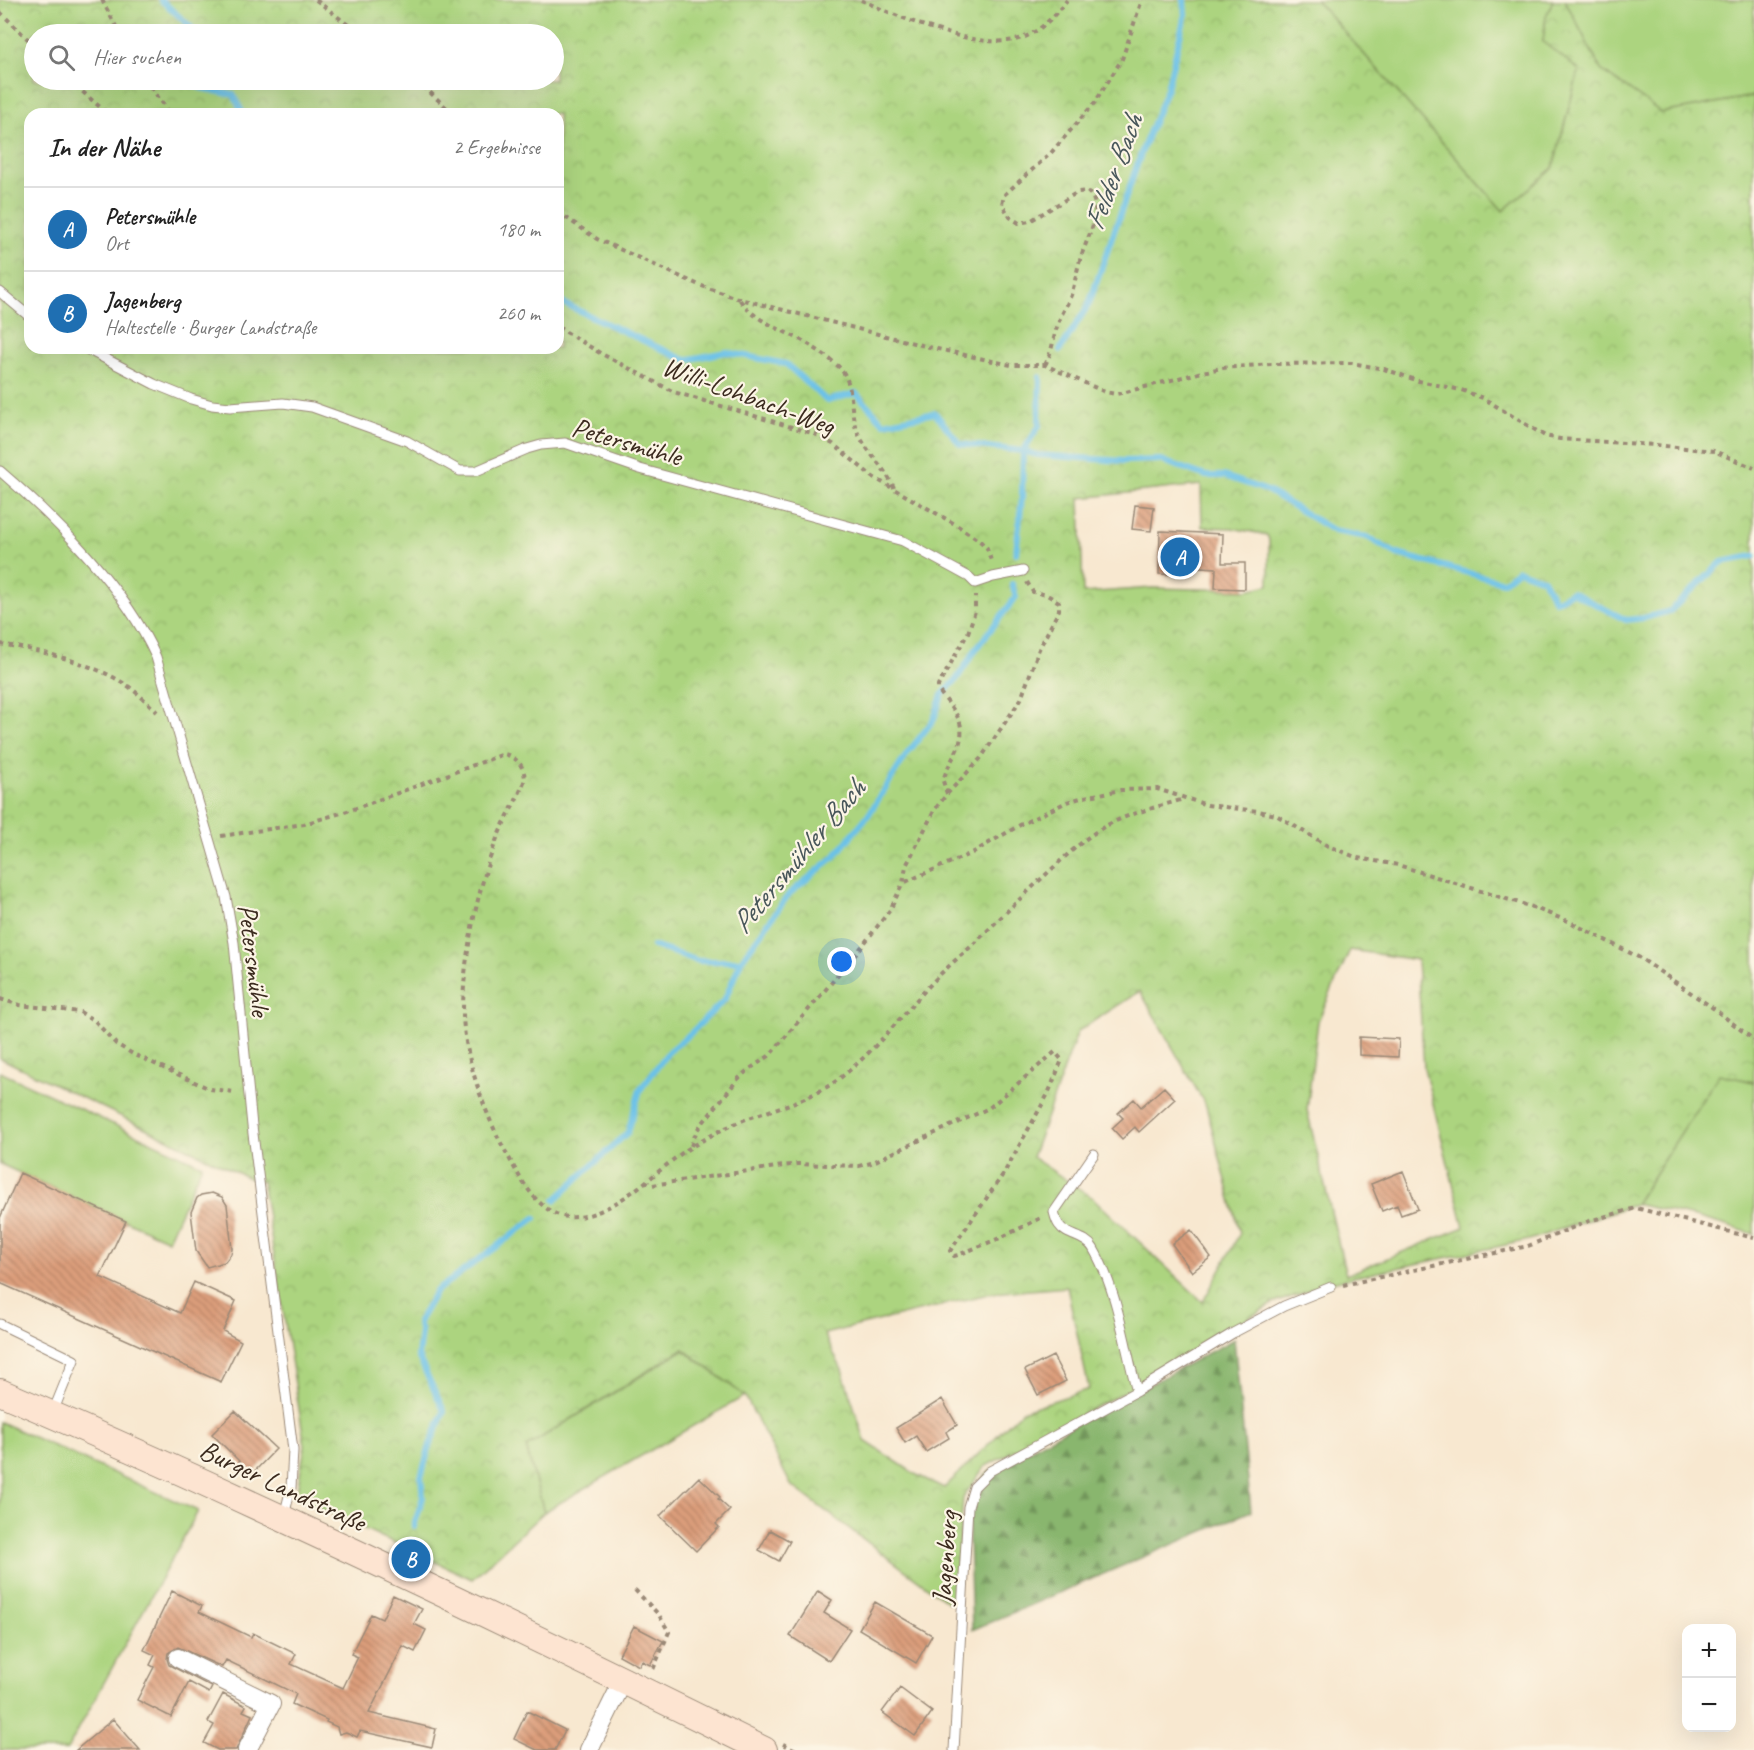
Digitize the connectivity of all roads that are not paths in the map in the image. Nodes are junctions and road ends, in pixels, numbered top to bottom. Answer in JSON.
{"nodes":[{"id":1,"x":0,"y":292,"type":"edge"},
{"id":2,"x":24,"y":312,"type":"edge"},
{"id":3,"x":96,"y":354,"type":"edge"},
{"id":4,"x":0,"y":471,"type":"edge"},
{"id":5,"x":1023,"y":571,"type":"road end"},
{"id":6,"x":1094,"y":1154,"type":"dead end"},
{"id":7,"x":1331,"y":1287,"type":"road end"},
{"id":8,"x":0,"y":1324,"type":"edge"},
{"id":9,"x":1137,"y":1391,"type":"junction"},
{"id":10,"x":0,"y":1392,"type":"edge"},
{"id":11,"x":52,"y":1414,"type":"junction"},
{"id":12,"x":283,"y":1518,"type":"junction"},
{"id":13,"x":178,"y":1658,"type":"dead end"},
{"id":14,"x":623,"y":1681,"type":"junction"},
{"id":15,"x":247,"y":1750,"type":"edge"},
{"id":16,"x":589,"y":1750,"type":"edge"},
{"id":17,"x":764,"y":1750,"type":"edge"},
{"id":18,"x":954,"y":1750,"type":"edge"}],
"edges":[{"from":1,"to":2,"type":"lane"},
{"from":3,"to":5,"type":"lane","name":"Petersmühle"},
{"from":4,"to":12,"type":"lane","name":"Petersmühle"},
{"from":6,"to":9,"type":"lane"},
{"from":7,"to":9,"type":"lane","name":"Jagenberg"},
{"from":8,"to":11,"type":"lane"},
{"from":9,"to":18,"type":"lane","name":"Jagenberg"},
{"from":10,"to":11,"type":"main road","name":"Burger Landstraße"},
{"from":11,"to":12,"type":"main road","name":"Burger Landstraße"},
{"from":12,"to":14,"type":"main road","name":"Burger Landstraße"},
{"from":13,"to":15,"type":"street"},
{"from":14,"to":16,"type":"street"},
{"from":14,"to":17,"type":"main road","name":"Burger Landstraße"}]}
